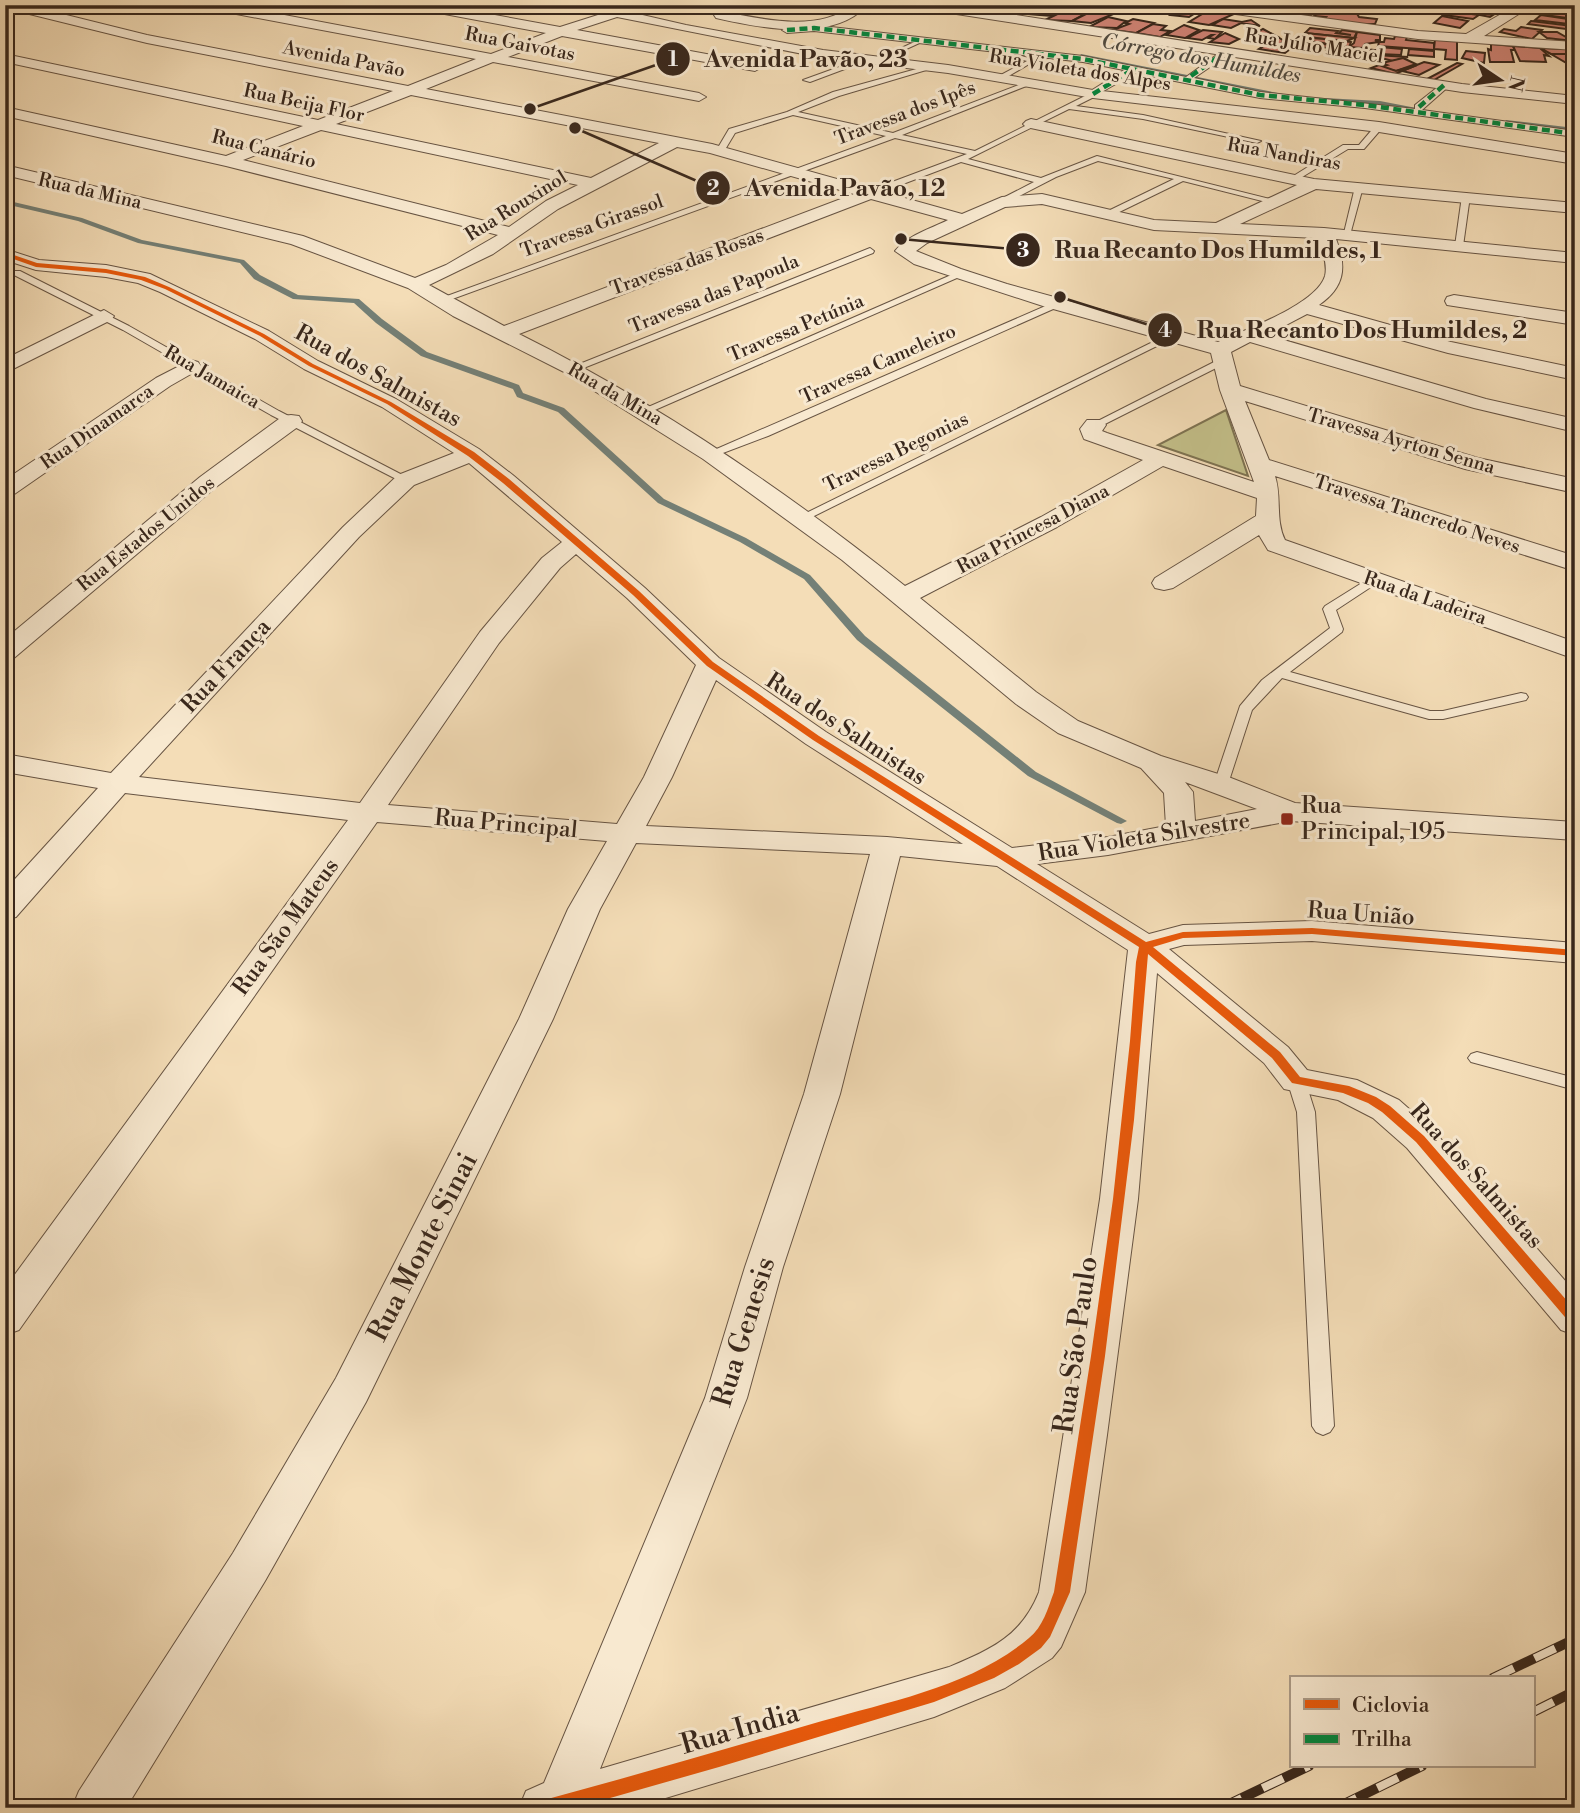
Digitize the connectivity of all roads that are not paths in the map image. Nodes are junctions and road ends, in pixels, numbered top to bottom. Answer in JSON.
{"nodes":[{"id":1,"x":210,"y":5,"type":"edge"},
{"id":2,"x":418,"y":5,"type":"edge"},
{"id":3,"x":581,"y":5,"type":"edge"},
{"id":4,"x":861,"y":5,"type":"edge"},
{"id":5,"x":924,"y":5,"type":"edge"},
{"id":6,"x":1199,"y":5,"type":"edge"},
{"id":7,"x":1527,"y":5,"type":"edge"},
{"id":8,"x":21,"y":6,"type":"edge"},
{"id":9,"x":705,"y":11,"type":"dead end"},
{"id":10,"x":5,"y":12,"type":"edge"},
{"id":11,"x":617,"y":12,"type":"junction"},
{"id":12,"x":1256,"y":13,"type":"junction"},
{"id":13,"x":1381,"y":15,"type":"dead end"},
{"id":14,"x":805,"y":24,"type":"junction"},
{"id":15,"x":833,"y":28,"type":"junction"},
{"id":16,"x":1278,"y":28,"type":"dead end"},
{"id":17,"x":787,"y":30,"type":"junction"},
{"id":18,"x":562,"y":31,"type":"junction"},
{"id":19,"x":861,"y":32,"type":"junction"},
{"id":20,"x":1440,"y":37,"type":"junction"},
{"id":21,"x":1468,"y":39,"type":"junction"},
{"id":22,"x":923,"y":40,"type":"junction"},
{"id":23,"x":756,"y":43,"type":"junction"},
{"id":24,"x":1575,"y":46,"type":"edge"},
{"id":25,"x":1021,"y":49,"type":"junction"},
{"id":26,"x":1226,"y":52,"type":"junction"},
{"id":27,"x":1314,"y":52,"type":"dead end"},
{"id":28,"x":5,"y":58,"type":"edge"},
{"id":29,"x":491,"y":58,"type":"junction"},
{"id":30,"x":870,"y":60,"type":"junction"},
{"id":31,"x":755,"y":67,"type":"dead end"},
{"id":32,"x":931,"y":67,"type":"junction"},
{"id":33,"x":1335,"y":68,"type":"junction"},
{"id":34,"x":1132,"y":69,"type":"junction"},
{"id":35,"x":1166,"y":73,"type":"junction"},
{"id":36,"x":1191,"y":76,"type":"junction"},
{"id":37,"x":1002,"y":78,"type":"junction"},
{"id":38,"x":807,"y":80,"type":"dead end"},
{"id":39,"x":1026,"y":83,"type":"junction"},
{"id":40,"x":1444,"y":85,"type":"junction"},
{"id":41,"x":405,"y":90,"type":"junction"},
{"id":42,"x":1093,"y":94,"type":"junction"},
{"id":43,"x":699,"y":97,"type":"dead end"},
{"id":44,"x":1335,"y":100,"type":"junction"},
{"id":45,"x":1575,"y":100,"type":"edge"},
{"id":46,"x":1066,"y":107,"type":"junction"},
{"id":47,"x":1419,"y":107,"type":"junction"},
{"id":48,"x":5,"y":111,"type":"edge"},
{"id":49,"x":789,"y":113,"type":"junction"},
{"id":50,"x":1031,"y":124,"type":"junction"},
{"id":51,"x":316,"y":125,"type":"junction"},
{"id":52,"x":1379,"y":127,"type":"junction"},
{"id":53,"x":1575,"y":131,"type":"edge"},
{"id":54,"x":893,"y":135,"type":"junction"},
{"id":55,"x":1257,"y":141,"type":"dead end"},
{"id":56,"x":674,"y":142,"type":"junction"},
{"id":57,"x":720,"y":150,"type":"junction"},
{"id":58,"x":975,"y":153,"type":"junction"},
{"id":59,"x":960,"y":159,"type":"junction"},
{"id":60,"x":1575,"y":159,"type":"edge"},
{"id":61,"x":227,"y":161,"type":"junction"},
{"id":62,"x":5,"y":170,"type":"edge"},
{"id":63,"x":794,"y":171,"type":"junction"},
{"id":64,"x":1183,"y":178,"type":"junction"},
{"id":65,"x":1291,"y":180,"type":"junction"},
{"id":66,"x":1042,"y":181,"type":"junction"},
{"id":67,"x":595,"y":184,"type":"junction"},
{"id":68,"x":1314,"y":184,"type":"junction"},
{"id":69,"x":1359,"y":187,"type":"junction"},
{"id":70,"x":871,"y":193,"type":"junction"},
{"id":71,"x":1466,"y":196,"type":"junction"},
{"id":72,"x":1274,"y":201,"type":"junction"},
{"id":73,"x":1002,"y":202,"type":"junction"},
{"id":74,"x":1575,"y":208,"type":"edge"},
{"id":75,"x":1107,"y":215,"type":"junction"},
{"id":76,"x":962,"y":219,"type":"junction"},
{"id":77,"x":1214,"y":229,"type":"junction"},
{"id":78,"x":512,"y":233,"type":"junction"},
{"id":79,"x":1324,"y":233,"type":"junction"},
{"id":80,"x":1575,"y":234,"type":"edge"},
{"id":81,"x":1346,"y":235,"type":"junction"},
{"id":82,"x":1459,"y":246,"type":"junction"},
{"id":83,"x":870,"y":251,"type":"dead end"},
{"id":84,"x":5,"y":254,"type":"edge"},
{"id":85,"x":1574,"y":258,"type":"edge"},
{"id":86,"x":19,"y":272,"type":"edge"},
{"id":87,"x":961,"y":274,"type":"junction"},
{"id":88,"x":415,"y":284,"type":"junction"},
{"id":89,"x":441,"y":300,"type":"junction"},
{"id":90,"x":1454,"y":301,"type":"dead end"},
{"id":91,"x":1057,"y":304,"type":"junction"},
{"id":92,"x":1312,"y":310,"type":"dead end"},
{"id":93,"x":104,"y":316,"type":"junction"},
{"id":94,"x":1575,"y":319,"type":"edge"},
{"id":95,"x":504,"y":333,"type":"junction"},
{"id":96,"x":1247,"y":335,"type":"junction"},
{"id":97,"x":1170,"y":337,"type":"junction"},
{"id":98,"x":1221,"y":355,"type":"junction"},
{"id":99,"x":191,"y":366,"type":"junction"},
{"id":100,"x":5,"y":367,"type":"edge"},
{"id":101,"x":572,"y":369,"type":"junction"},
{"id":102,"x":1575,"y":374,"type":"edge"},
{"id":103,"x":1230,"y":390,"type":"junction"},
{"id":104,"x":644,"y":411,"type":"junction"},
{"id":105,"x":291,"y":421,"type":"junction"},
{"id":106,"x":1095,"y":425,"type":"joint"},
{"id":107,"x":1575,"y":426,"type":"edge"},
{"id":108,"x":471,"y":453,"type":"junction"},
{"id":109,"x":711,"y":454,"type":"junction"},
{"id":110,"x":1162,"y":458,"type":"junction"},
{"id":111,"x":1259,"y":464,"type":"junction"},
{"id":112,"x":407,"y":480,"type":"junction"},
{"id":113,"x":1575,"y":486,"type":"edge"},
{"id":114,"x":5,"y":491,"type":"edge"},
{"id":115,"x":1269,"y":494,"type":"junction"},
{"id":116,"x":800,"y":519,"type":"junction"},
{"id":117,"x":1267,"y":520,"type":"junction"},
{"id":118,"x":575,"y":543,"type":"junction"},
{"id":119,"x":1575,"y":564,"type":"edge"},
{"id":120,"x":1373,"y":580,"type":"junction"},
{"id":121,"x":1164,"y":583,"type":"dead end"},
{"id":122,"x":903,"y":597,"type":"junction"},
{"id":123,"x":1575,"y":651,"type":"edge"},
{"id":124,"x":5,"y":652,"type":"edge"},
{"id":125,"x":710,"y":664,"type":"junction"},
{"id":126,"x":1279,"y":673,"type":"junction"},
{"id":127,"x":1521,"y":697,"type":"dead end"},
{"id":128,"x":1151,"y":762,"type":"junction"},
{"id":129,"x":5,"y":764,"type":"edge"},
{"id":130,"x":118,"y":782,"type":"junction"},
{"id":131,"x":1221,"y":784,"type":"junction"},
{"id":132,"x":369,"y":812,"type":"junction"},
{"id":133,"x":1285,"y":813,"type":"junction"},
{"id":134,"x":1575,"y":831,"type":"edge"},
{"id":135,"x":1181,"y":833,"type":"junction"},
{"id":136,"x":627,"y":834,"type":"junction"},
{"id":137,"x":887,"y":846,"type":"junction"},
{"id":138,"x":1009,"y":858,"type":"junction"},
{"id":139,"x":5,"y":910,"type":"edge"},
{"id":140,"x":1145,"y":946,"type":"junction"},
{"id":141,"x":1575,"y":953,"type":"edge"},
{"id":142,"x":1477,"y":1058,"type":"dead end"},
{"id":143,"x":1296,"y":1080,"type":"junction"},
{"id":144,"x":1575,"y":1084,"type":"edge"},
{"id":145,"x":5,"y":1319,"type":"edge"},
{"id":146,"x":1575,"y":1319,"type":"edge"},
{"id":147,"x":1323,"y":1426,"type":"dead end"},
{"id":148,"x":947,"y":1690,"type":"joint"},
{"id":149,"x":552,"y":1805,"type":"edge"},
{"id":150,"x":97,"y":1808,"type":"edge"}],
"edges":[{"from":1,"to":29,"type":"street","name":"Rua Gaivotas"},
{"from":2,"to":18,"type":"street"},
{"from":3,"to":11,"type":"street","name":"Rua Violeta dos Alpes"},
{"from":4,"to":14,"type":"street"},
{"from":5,"to":26,"type":"street","name":"Rua Júlio Maciel"},
{"from":6,"to":12,"type":"street"},
{"from":7,"to":21,"type":"street"},
{"from":8,"to":10,"type":"street"},
{"from":8,"to":41,"type":"street","name":"Avenida Pavão"},
{"from":9,"to":14,"type":"street"},
{"from":11,"to":18,"type":"street"},
{"from":11,"to":23,"type":"street","name":"Rua Violeta dos Alpes"},
{"from":12,"to":16,"type":"street"},
{"from":12,"to":20,"type":"street"},
{"from":13,"to":20,"type":"street"},
{"from":14,"to":15,"type":"street"},
{"from":14,"to":17,"type":"street"},
{"from":15,"to":17,"type":"street"},
{"from":15,"to":19,"type":"street"},
{"from":17,"to":23,"type":"street"},
{"from":18,"to":29,"type":"street"},
{"from":18,"to":31,"type":"street"},
{"from":19,"to":22,"type":"street"},
{"from":19,"to":25,"type":"street"},
{"from":20,"to":21,"type":"street"},
{"from":21,"to":24,"type":"street"},
{"from":22,"to":25,"type":"street"},
{"from":22,"to":30,"type":"lane"},
{"from":23,"to":30,"type":"street","name":"Rua Violeta dos Alpes"},
{"from":25,"to":34,"type":"street"},
{"from":25,"to":35,"type":"street"},
{"from":25,"to":37,"type":"lane"},
{"from":26,"to":33,"type":"street","name":"Rua Júlio Maciel"},
{"from":26,"to":36,"type":"street"},
{"from":27,"to":33,"type":"street"},
{"from":28,"to":51,"type":"street","name":"Rua Beija Flor"},
{"from":29,"to":41,"type":"street"},
{"from":29,"to":43,"type":"street","name":"Rua Gaivotas"},
{"from":30,"to":32,"type":"street","name":"Rua Violeta dos Alpes"},
{"from":30,"to":38,"type":"lane"},
{"from":32,"to":37,"type":"street","name":"Rua Violeta dos Alpes"},
{"from":32,"to":49,"type":"lane"},
{"from":33,"to":40,"type":"street","name":"Rua Júlio Maciel"},
{"from":34,"to":35,"type":"street"},
{"from":34,"to":42,"type":"street"},
{"from":35,"to":36,"type":"street"},
{"from":35,"to":44,"type":"street"},
{"from":36,"to":44,"type":"street"},
{"from":37,"to":39,"type":"street","name":"Rua Violeta dos Alpes"},
{"from":39,"to":42,"type":"street","name":"Rua Violeta dos Alpes"},
{"from":39,"to":54,"type":"lane","name":"Travessa dos Ipês"},
{"from":40,"to":45,"type":"street","name":"Rua Júlio Maciel"},
{"from":40,"to":47,"type":"street"},
{"from":41,"to":51,"type":"street"},
{"from":41,"to":56,"type":"street","name":"Avenida Pavão"},
{"from":42,"to":46,"type":"lane"},
{"from":42,"to":52,"type":"street","name":"Rua Violeta dos Alpes"},
{"from":44,"to":47,"type":"street"},
{"from":44,"to":53,"type":"street"},
{"from":46,"to":50,"type":"lane"},
{"from":46,"to":55,"type":"lane"},
{"from":47,"to":53,"type":"street"},
{"from":48,"to":61,"type":"street","name":"Rua Canário"},
{"from":49,"to":54,"type":"lane"},
{"from":49,"to":57,"type":"lane"},
{"from":50,"to":58,"type":"lane"},
{"from":50,"to":65,"type":"street","name":"Rua Nandiras"},
{"from":51,"to":61,"type":"street"},
{"from":51,"to":67,"type":"street","name":"Rua Beija Flor"},
{"from":52,"to":60,"type":"street","name":"Rua Violeta dos Alpes"},
{"from":52,"to":65,"type":"lane"},
{"from":54,"to":58,"type":"lane"},
{"from":54,"to":63,"type":"lane","name":"Travessa dos Ipês"},
{"from":56,"to":57,"type":"street","name":"Avenida Pavão"},
{"from":56,"to":67,"type":"street","name":"Rua Rouxinol"},
{"from":57,"to":63,"type":"street","name":"Avenida Pavão"},
{"from":58,"to":59,"type":"lane"},
{"from":59,"to":66,"type":"lane"},
{"from":59,"to":70,"type":"lane"},
{"from":61,"to":78,"type":"street","name":"Rua Canário"},
{"from":62,"to":88,"type":"street","name":"Rua da Mina"},
{"from":63,"to":70,"type":"street","name":"Avenida Pavão"},
{"from":63,"to":89,"type":"lane","name":"Travessa Girassol"},
{"from":64,"to":66,"type":"lane"},
{"from":64,"to":72,"type":"lane"},
{"from":64,"to":75,"type":"lane"},
{"from":65,"to":68,"type":"street","name":"Rua Nandiras"},
{"from":66,"to":73,"type":"lane"},
{"from":67,"to":78,"type":"street","name":"Rua Rouxinol"},
{"from":68,"to":69,"type":"street","name":"Rua Nandiras"},
{"from":68,"to":72,"type":"street"},
{"from":69,"to":71,"type":"street","name":"Rua Nandiras"},
{"from":69,"to":81,"type":"lane"},
{"from":70,"to":76,"type":"street","name":"Avenida Pavão"},
{"from":70,"to":95,"type":"street","name":"Travessa das Rosas"},
{"from":71,"to":74,"type":"street","name":"Rua Nandiras"},
{"from":71,"to":82,"type":"lane"},
{"from":72,"to":77,"type":"street"},
{"from":73,"to":75,"type":"street"},
{"from":73,"to":76,"type":"street"},
{"from":75,"to":77,"type":"street"},
{"from":76,"to":87,"type":"street"},
{"from":77,"to":79,"type":"street"},
{"from":78,"to":88,"type":"street","name":"Rua Rouxinol"},
{"from":79,"to":81,"type":"street"},
{"from":79,"to":96,"type":"street"},
{"from":80,"to":85,"type":"lane"},
{"from":81,"to":82,"type":"street"},
{"from":82,"to":85,"type":"street"},
{"from":83,"to":101,"type":"lane","name":"Travessa das Papoula"},
{"from":84,"to":86,"type":"street","name":"Rua Jamaica"},
{"from":86,"to":93,"type":"lane","name":"Rua Jamaica"},
{"from":86,"to":108,"type":"street","name":"Rua dos Salmistas"},
{"from":87,"to":91,"type":"street"},
{"from":87,"to":104,"type":"lane","name":"Travessa Petúnia"},
{"from":88,"to":89,"type":"street","name":"Rua da Mina"},
{"from":89,"to":95,"type":"street","name":"Rua da Mina"},
{"from":90,"to":94,"type":"street"},
{"from":91,"to":97,"type":"street"},
{"from":91,"to":109,"type":"lane","name":"Travessa Cameleiro"},
{"from":92,"to":102,"type":"street"},
{"from":93,"to":99,"type":"lane","name":"Rua Jamaica"},
{"from":93,"to":100,"type":"street"},
{"from":95,"to":101,"type":"street","name":"Rua da Mina"},
{"from":96,"to":98,"type":"street"},
{"from":96,"to":107,"type":"street"},
{"from":97,"to":98,"type":"street"},
{"from":97,"to":116,"type":"lane","name":"Travessa Begonias"},
{"from":98,"to":103,"type":"street"},
{"from":98,"to":106,"type":"lane"},
{"from":99,"to":105,"type":"lane","name":"Rua Jamaica"},
{"from":99,"to":114,"type":"street","name":"Rua Dinamarca"},
{"from":101,"to":104,"type":"street","name":"Rua da Mina"},
{"from":103,"to":111,"type":"street"},
{"from":103,"to":113,"type":"street","name":"Travessa Ayrton Senna"},
{"from":104,"to":109,"type":"street","name":"Rua da Mina"},
{"from":105,"to":112,"type":"lane","name":"Rua Jamaica"},
{"from":105,"to":124,"type":"street","name":"Rua Estados Unidos"},
{"from":106,"to":110,"type":"street"},
{"from":108,"to":112,"type":"street","name":"Rua França"},
{"from":108,"to":118,"type":"street","name":"Rua dos Salmistas"},
{"from":109,"to":116,"type":"street","name":"Rua da Mina"},
{"from":110,"to":115,"type":"street"},
{"from":110,"to":122,"type":"street","name":"Rua Princesa Diana"},
{"from":111,"to":115,"type":"street"},
{"from":111,"to":119,"type":"street","name":"Travessa Tancredo Neves"},
{"from":112,"to":130,"type":"street","name":"Rua França"},
{"from":115,"to":117,"type":"street"},
{"from":116,"to":122,"type":"street","name":"Rua da Mina"},
{"from":117,"to":120,"type":"street","name":"Rua da Ladeira"},
{"from":117,"to":121,"type":"street"},
{"from":118,"to":125,"type":"street","name":"Rua dos Salmistas"},
{"from":118,"to":132,"type":"street","name":"Rua São Mateus"},
{"from":120,"to":123,"type":"street","name":"Rua da Ladeira"},
{"from":120,"to":126,"type":"lane"},
{"from":122,"to":128,"type":"street","name":"Rua da Mina"},
{"from":125,"to":136,"type":"street","name":"Rua Monte Sinai"},
{"from":125,"to":138,"type":"street","name":"Rua dos Salmistas"},
{"from":126,"to":127,"type":"lane"},
{"from":126,"to":131,"type":"lane"},
{"from":128,"to":131,"type":"street","name":"Rua da Mina"},
{"from":128,"to":135,"type":"street","name":"Rua da Mina"},
{"from":129,"to":130,"type":"street","name":"Rua Principal"},
{"from":130,"to":132,"type":"street","name":"Rua Principal"},
{"from":130,"to":139,"type":"street","name":"Rua França"},
{"from":131,"to":133,"type":"street","name":"Rua da Mina"},
{"from":132,"to":136,"type":"street","name":"Rua Principal"},
{"from":132,"to":145,"type":"street","name":"Rua São Mateus"},
{"from":133,"to":134,"type":"street","name":"Rua Violeta Silvestre"},
{"from":133,"to":135,"type":"street","name":"Rua Violeta Silvestre"},
{"from":135,"to":138,"type":"street","name":"Rua Violeta Silvestre"},
{"from":136,"to":137,"type":"street","name":"Rua Principal"},
{"from":136,"to":150,"type":"street","name":"Rua Monte Sinai"},
{"from":137,"to":138,"type":"street","name":"Rua Principal"},
{"from":137,"to":149,"type":"street","name":"Rua Genesis"},
{"from":138,"to":140,"type":"street","name":"Rua dos Salmistas"},
{"from":140,"to":141,"type":"street","name":"Rua União"},
{"from":140,"to":143,"type":"street","name":"Rua dos Salmistas"},
{"from":140,"to":148,"type":"street","name":"Rua São Paulo"},
{"from":142,"to":144,"type":"lane"},
{"from":143,"to":146,"type":"street","name":"Rua dos Salmistas"},
{"from":143,"to":147,"type":"lane"},
{"from":148,"to":149,"type":"street","name":"Rua India"}]}
